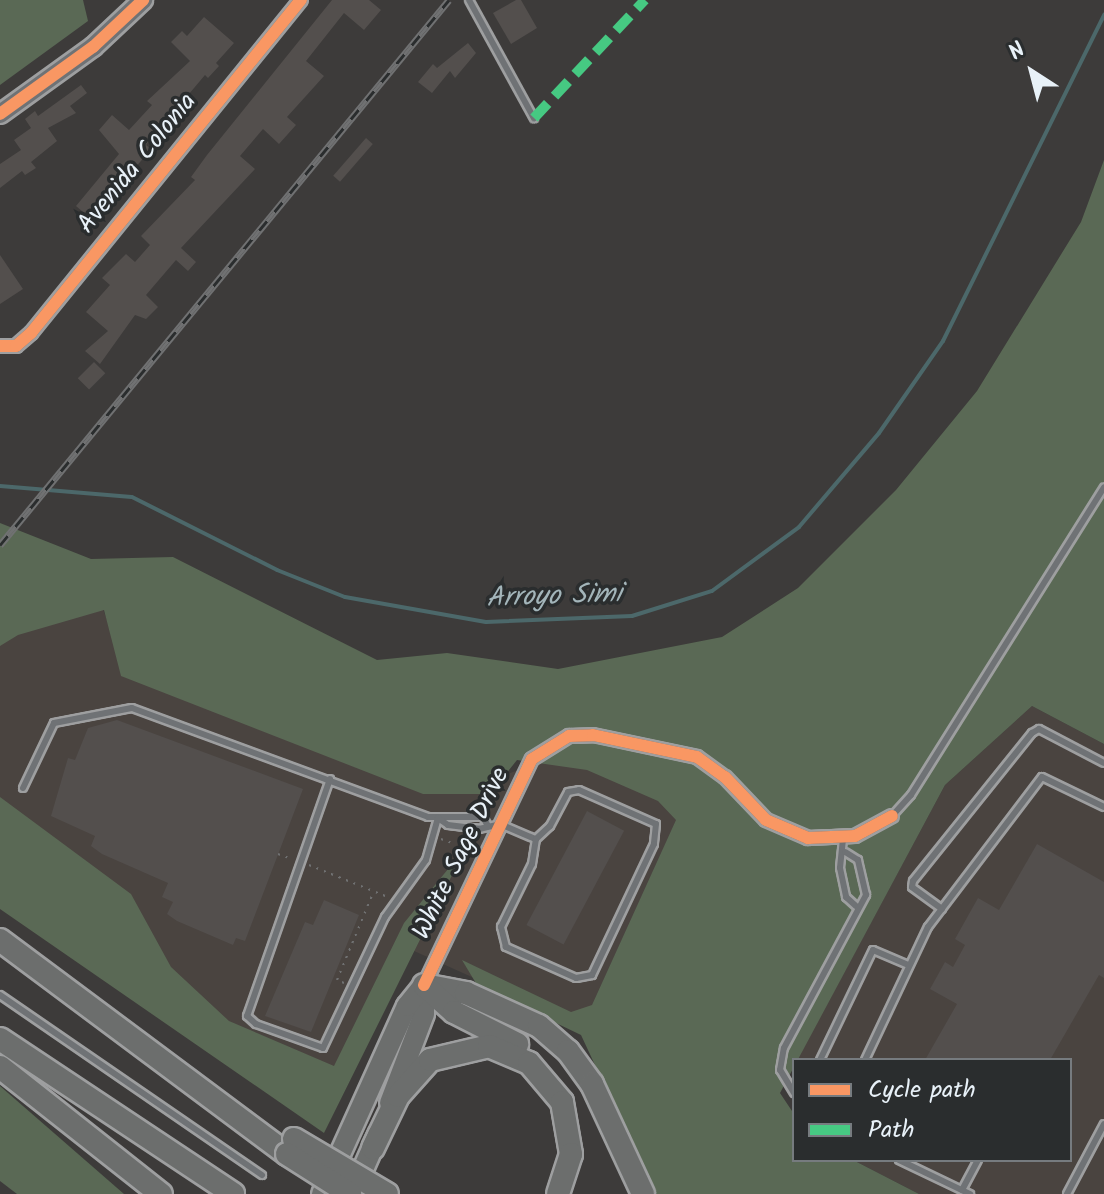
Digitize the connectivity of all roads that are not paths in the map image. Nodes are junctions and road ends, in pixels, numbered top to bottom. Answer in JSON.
{"nodes":[{"id":1,"x":143,"y":0,"type":"edge"},
{"id":2,"x":301,"y":0,"type":"edge"},
{"id":3,"x":469,"y":0,"type":"edge"},
{"id":4,"x":0,"y":114,"type":"edge"},
{"id":5,"x":534,"y":118,"type":"dead end"},
{"id":6,"x":2,"y":346,"type":"edge"},
{"id":7,"x":1104,"y":487,"type":"edge"},
{"id":8,"x":1104,"y":763,"type":"edge"},
{"id":9,"x":330,"y":779,"type":"junction"},
{"id":10,"x":23,"y":788,"type":"dead end"},
{"id":11,"x":1104,"y":807,"type":"edge"},
{"id":12,"x":892,"y":816,"type":"joint"},
{"id":13,"x":438,"y":818,"type":"junction"},
{"id":14,"x":494,"y":825,"type":"junction"},
{"id":15,"x":536,"y":839,"type":"junction"},
{"id":16,"x":844,"y":846,"type":"junction"},
{"id":17,"x":856,"y":906,"type":"junction"},
{"id":18,"x":942,"y":909,"type":"junction"},
{"id":19,"x":0,"y":940,"type":"edge"},
{"id":20,"x":909,"y":965,"type":"junction"},
{"id":21,"x":424,"y":985,"type":"junction"},
{"id":22,"x":0,"y":995,"type":"edge"},
{"id":23,"x":0,"y":1039,"type":"edge"},
{"id":24,"x":821,"y":1058,"type":"edge"},
{"id":25,"x":866,"y":1058,"type":"edge"},
{"id":26,"x":0,"y":1067,"type":"edge"},
{"id":27,"x":547,"y":1079,"type":"junction"},
{"id":28,"x":792,"y":1090,"type":"edge"},
{"id":29,"x":1104,"y":1124,"type":"edge"},
{"id":30,"x":290,"y":1146,"type":"junction"},
{"id":31,"x":373,"y":1148,"type":"junction"},
{"id":32,"x":903,"y":1162,"type":"edge"},
{"id":33,"x":975,"y":1162,"type":"edge"},
{"id":34,"x":262,"y":1175,"type":"dead end"},
{"id":35,"x":962,"y":1190,"type":"junction"},
{"id":36,"x":161,"y":1194,"type":"edge"},
{"id":37,"x":233,"y":1194,"type":"edge"},
{"id":38,"x":322,"y":1194,"type":"edge"},
{"id":39,"x":351,"y":1194,"type":"edge"},
{"id":40,"x":387,"y":1194,"type":"edge"},
{"id":41,"x":558,"y":1194,"type":"edge"},
{"id":42,"x":643,"y":1194,"type":"edge"},
{"id":43,"x":970,"y":1194,"type":"edge"},
{"id":44,"x":1067,"y":1194,"type":"edge"}],
"edges":[{"from":1,"to":4,"type":"street"},
{"from":2,"to":6,"type":"street","name":"Avenida Colonia"},
{"from":3,"to":5,"type":"lane"},
{"from":7,"to":12,"type":"lane","name":"White Sage Drive"},
{"from":8,"to":18,"type":"lane"},
{"from":9,"to":10,"type":"lane"},
{"from":9,"to":13,"type":"lane"},
{"from":9,"to":13,"type":"lane"},
{"from":11,"to":18,"type":"lane"},
{"from":12,"to":16,"type":"street","name":"White Sage Drive"},
{"from":13,"to":14,"type":"lane"},
{"from":13,"to":14,"type":"lane"},
{"from":14,"to":15,"type":"lane"},
{"from":14,"to":16,"type":"street","name":"White Sage Drive"},
{"from":14,"to":21,"type":"street","name":"White Sage Drive"},
{"from":15,"to":15,"type":"lane"},
{"from":16,"to":17,"type":"lane"},
{"from":16,"to":17,"type":"lane"},
{"from":17,"to":28,"type":"lane"},
{"from":18,"to":20,"type":"lane"},
{"from":19,"to":30,"type":"highway"},
{"from":20,"to":24,"type":"lane"},
{"from":20,"to":25,"type":"lane"},
{"from":21,"to":27,"type":"highway"},
{"from":21,"to":31,"type":"main road"},
{"from":21,"to":38,"type":"main road"},
{"from":21,"to":42,"type":"highway"},
{"from":22,"to":34,"type":"lane"},
{"from":23,"to":37,"type":"highway"},
{"from":26,"to":36,"type":"highway"},
{"from":27,"to":31,"type":"highway"},
{"from":27,"to":41,"type":"highway"},
{"from":29,"to":44,"type":"lane"},
{"from":30,"to":39,"type":"highway","bridge":true},
{"from":30,"to":40,"type":"highway","bridge":true},
{"from":31,"to":39,"type":"main road"},
{"from":32,"to":35,"type":"lane"},
{"from":33,"to":35,"type":"lane"},
{"from":35,"to":43,"type":"lane"}]}
